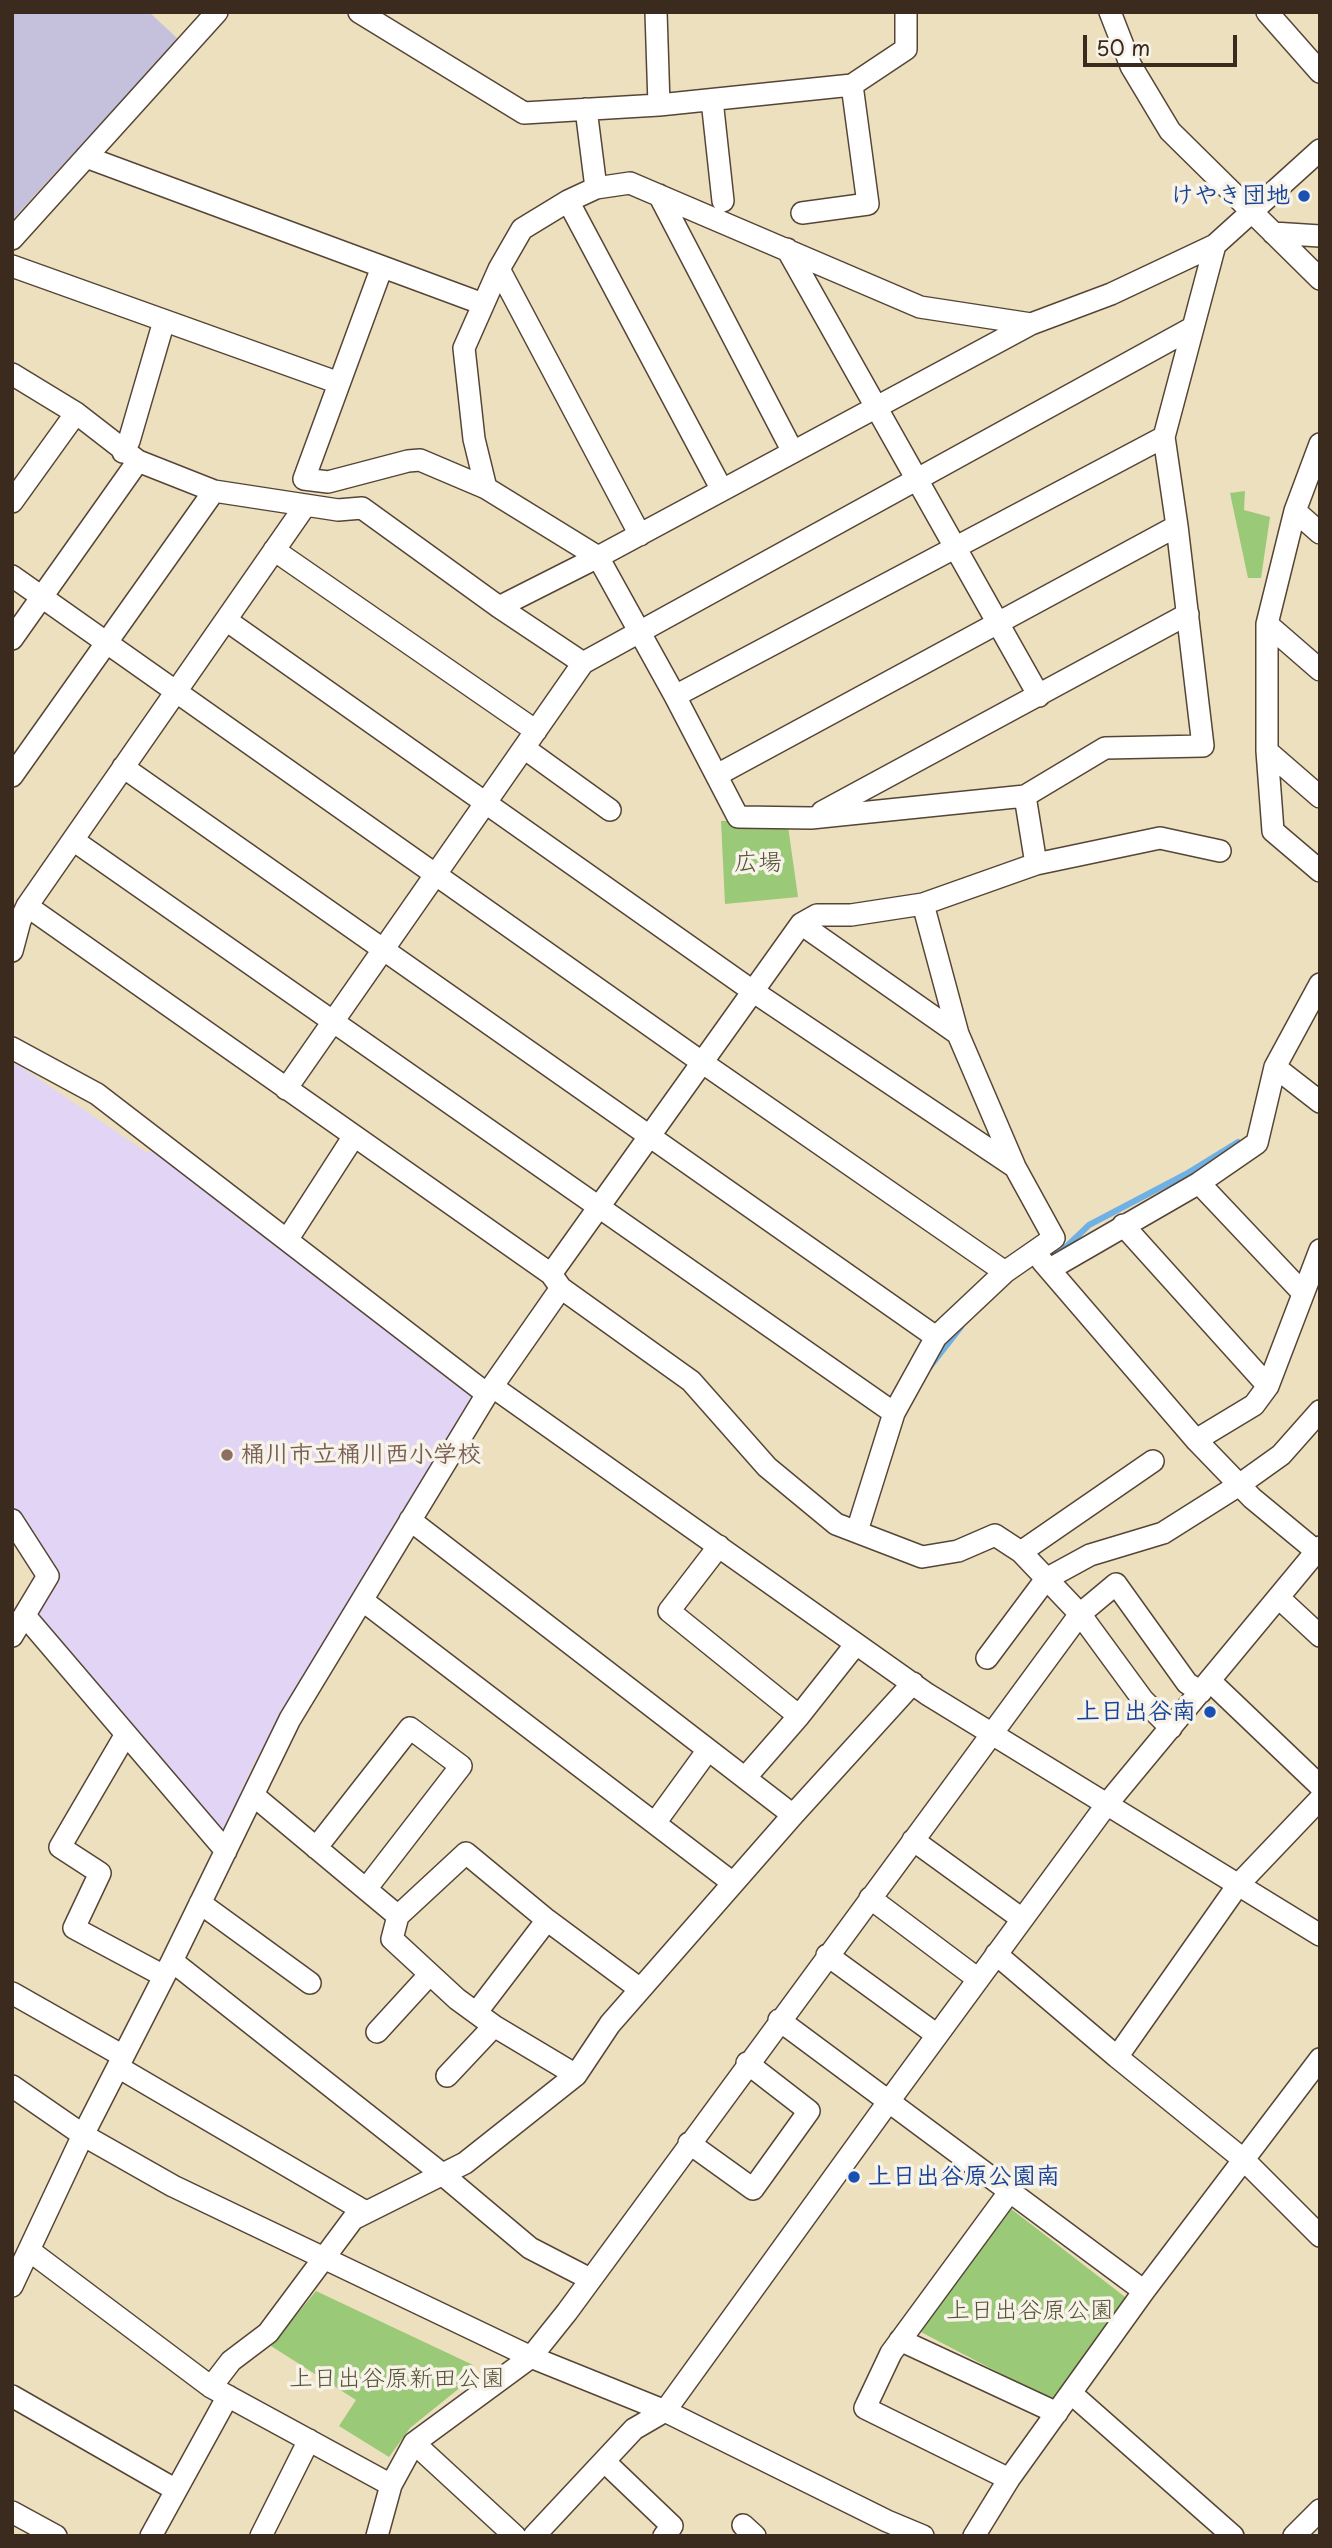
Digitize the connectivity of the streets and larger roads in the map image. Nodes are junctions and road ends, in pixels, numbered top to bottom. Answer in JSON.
{"nodes":[{"id":1,"x":217,"y":12,"type":"edge"},
{"id":2,"x":359,"y":12,"type":"edge"},
{"id":3,"x":656,"y":12,"type":"edge"},
{"id":4,"x":906,"y":12,"type":"edge"},
{"id":5,"x":1110,"y":12,"type":"edge"},
{"id":6,"x":1267,"y":12,"type":"edge"},
{"id":7,"x":1320,"y":72,"type":"edge"},
{"id":8,"x":852,"y":85,"type":"junction"},
{"id":9,"x":712,"y":100,"type":"junction"},
{"id":10,"x":659,"y":105,"type":"junction"},
{"id":11,"x":586,"y":109,"type":"junction"},
{"id":12,"x":1320,"y":150,"type":"edge"},
{"id":13,"x":86,"y":158,"type":"junction"},
{"id":14,"x":596,"y":188,"type":"junction"},
{"id":15,"x":659,"y":195,"type":"junction"},
{"id":16,"x":568,"y":201,"type":"junction"},
{"id":17,"x":723,"y":201,"type":"dead end"},
{"id":18,"x":1251,"y":212,"type":"junction"},
{"id":19,"x":802,"y":214,"type":"dead end"},
{"id":20,"x":1273,"y":233,"type":"junction"},
{"id":21,"x":1320,"y":236,"type":"edge"},
{"id":22,"x":12,"y":239,"type":"edge"},
{"id":23,"x":1214,"y":245,"type":"junction"},
{"id":24,"x":787,"y":249,"type":"junction"},
{"id":25,"x":12,"y":267,"type":"edge"},
{"id":26,"x":382,"y":267,"type":"junction"},
{"id":27,"x":499,"y":268,"type":"junction"},
{"id":28,"x":1320,"y":279,"type":"edge"},
{"id":29,"x":483,"y":304,"type":"junction"},
{"id":30,"x":164,"y":321,"type":"junction"},
{"id":31,"x":1031,"y":324,"type":"junction"},
{"id":32,"x":1192,"y":328,"type":"junction"},
{"id":33,"x":12,"y":374,"type":"edge"},
{"id":34,"x":339,"y":383,"type":"junction"},
{"id":35,"x":876,"y":407,"type":"junction"},
{"id":36,"x":76,"y":413,"type":"junction"},
{"id":37,"x":1164,"y":437,"type":"junction"},
{"id":38,"x":1320,"y":444,"type":"edge"},
{"id":39,"x":793,"y":452,"type":"junction"},
{"id":40,"x":130,"y":457,"type":"junction"},
{"id":41,"x":916,"y":478,"type":"junction"},
{"id":42,"x":486,"y":488,"type":"junction"},
{"id":43,"x":722,"y":490,"type":"junction"},
{"id":44,"x":214,"y":491,"type":"junction"},
{"id":45,"x":12,"y":502,"type":"edge"},
{"id":46,"x":305,"y":506,"type":"junction"},
{"id":47,"x":1295,"y":512,"type":"junction"},
{"id":48,"x":1177,"y":526,"type":"junction"},
{"id":49,"x":1320,"y":533,"type":"edge"},
{"id":50,"x":640,"y":535,"type":"junction"},
{"id":51,"x":955,"y":547,"type":"junction"},
{"id":52,"x":274,"y":550,"type":"junction"},
{"id":53,"x":598,"y":557,"type":"junction"},
{"id":54,"x":12,"y":576,"type":"edge"},
{"id":55,"x":42,"y":597,"type":"junction"},
{"id":56,"x":499,"y":607,"type":"junction"},
{"id":57,"x":1188,"y":614,"type":"junction"},
{"id":58,"x":226,"y":620,"type":"junction"},
{"id":59,"x":998,"y":623,"type":"junction"},
{"id":60,"x":1267,"y":624,"type":"junction"},
{"id":61,"x":640,"y":632,"type":"junction"},
{"id":62,"x":12,"y":639,"type":"edge"},
{"id":63,"x":107,"y":643,"type":"junction"},
{"id":64,"x":583,"y":663,"type":"junction"},
{"id":65,"x":1320,"y":670,"type":"edge"},
{"id":66,"x":176,"y":691,"type":"junction"},
{"id":67,"x":675,"y":696,"type":"junction"},
{"id":68,"x":1039,"y":696,"type":"junction"},
{"id":69,"x":530,"y":739,"type":"junction"},
{"id":70,"x":1267,"y":751,"type":"junction"},
{"id":71,"x":123,"y":767,"type":"junction"},
{"id":72,"x":717,"y":775,"type":"junction"},
{"id":73,"x":12,"y":776,"type":"edge"},
{"id":74,"x":1025,"y":796,"type":"junction"},
{"id":75,"x":1320,"y":797,"type":"edge"},
{"id":76,"x":486,"y":803,"type":"junction"},
{"id":77,"x":610,"y":810,"type":"dead end"},
{"id":78,"x":811,"y":818,"type":"junction"},
{"id":79,"x":73,"y":839,"type":"junction"},
{"id":80,"x":1220,"y":851,"type":"dead end"},
{"id":81,"x":1036,"y":864,"type":"junction"},
{"id":82,"x":1320,"y":871,"type":"edge"},
{"id":83,"x":436,"y":875,"type":"junction"},
{"id":84,"x":923,"y":904,"type":"junction"},
{"id":85,"x":19,"y":915,"type":"edge"},
{"id":86,"x":801,"y":924,"type":"junction"},
{"id":87,"x":383,"y":950,"type":"junction"},
{"id":88,"x":12,"y":951,"type":"edge"},
{"id":89,"x":1319,"y":988,"type":"edge"},
{"id":90,"x":754,"y":992,"type":"junction"},
{"id":91,"x":333,"y":1022,"type":"junction"},
{"id":92,"x":958,"y":1034,"type":"junction"},
{"id":93,"x":12,"y":1048,"type":"edge"},
{"id":94,"x":703,"y":1063,"type":"junction"},
{"id":95,"x":1275,"y":1067,"type":"junction"},
{"id":96,"x":286,"y":1088,"type":"junction"},
{"id":97,"x":1320,"y":1102,"type":"edge"},
{"id":98,"x":354,"y":1136,"type":"junction"},
{"id":99,"x":650,"y":1137,"type":"junction"},
{"id":100,"x":1015,"y":1167,"type":"junction"},
{"id":101,"x":1199,"y":1183,"type":"junction"},
{"id":102,"x":599,"y":1208,"type":"junction"},
{"id":103,"x":1123,"y":1225,"type":"junction"},
{"id":104,"x":287,"y":1240,"type":"junction"},
{"id":105,"x":1320,"y":1250,"type":"edge"},
{"id":106,"x":1034,"y":1253,"type":"junction"},
{"id":107,"x":1050,"y":1269,"type":"junction"},
{"id":108,"x":1005,"y":1272,"type":"junction"},
{"id":109,"x":556,"y":1281,"type":"junction"},
{"id":110,"x":1303,"y":1293,"type":"junction"},
{"id":111,"x":936,"y":1337,"type":"junction"},
{"id":112,"x":1268,"y":1386,"type":"junction"},
{"id":113,"x":490,"y":1390,"type":"junction"},
{"id":114,"x":1320,"y":1411,"type":"edge"},
{"id":115,"x":894,"y":1413,"type":"junction"},
{"id":116,"x":1196,"y":1440,"type":"junction"},
{"id":117,"x":1153,"y":1461,"type":"dead end"},
{"id":118,"x":1239,"y":1485,"type":"junction"},
{"id":119,"x":12,"y":1520,"type":"edge"},
{"id":120,"x":410,"y":1520,"type":"junction"},
{"id":121,"x":858,"y":1531,"type":"junction"},
{"id":122,"x":719,"y":1546,"type":"junction"},
{"id":123,"x":1318,"y":1549,"type":"edge"},
{"id":124,"x":1021,"y":1552,"type":"junction"},
{"id":125,"x":1046,"y":1579,"type":"junction"},
{"id":126,"x":1279,"y":1598,"type":"junction"},
{"id":127,"x":362,"y":1600,"type":"junction"},
{"id":128,"x":1080,"y":1614,"type":"junction"},
{"id":129,"x":26,"y":1616,"type":"junction"},
{"id":130,"x":12,"y":1636,"type":"edge"},
{"id":131,"x":1320,"y":1636,"type":"edge"},
{"id":132,"x":856,"y":1644,"type":"junction"},
{"id":133,"x":987,"y":1658,"type":"dead end"},
{"id":134,"x":913,"y":1683,"type":"junction"},
{"id":135,"x":1205,"y":1686,"type":"junction"},
{"id":136,"x":799,"y":1716,"type":"junction"},
{"id":137,"x":1171,"y":1728,"type":"junction"},
{"id":138,"x":126,"y":1734,"type":"junction"},
{"id":139,"x":992,"y":1734,"type":"junction"},
{"id":140,"x":708,"y":1750,"type":"junction"},
{"id":141,"x":745,"y":1778,"type":"junction"},
{"id":142,"x":1320,"y":1786,"type":"edge"},
{"id":143,"x":253,"y":1795,"type":"junction"},
{"id":144,"x":1320,"y":1798,"type":"edge"},
{"id":145,"x":1107,"y":1804,"type":"junction"},
{"id":146,"x":793,"y":1815,"type":"junction"},
{"id":147,"x":654,"y":1823,"type":"junction"},
{"id":148,"x":913,"y":1840,"type":"junction"},
{"id":149,"x":316,"y":1848,"type":"junction"},
{"id":150,"x":226,"y":1850,"type":"junction"},
{"id":151,"x":733,"y":1883,"type":"junction"},
{"id":152,"x":1238,"y":1885,"type":"junction"},
{"id":153,"x":366,"y":1889,"type":"junction"},
{"id":154,"x":870,"y":1898,"type":"junction"},
{"id":155,"x":200,"y":1903,"type":"junction"},
{"id":156,"x":398,"y":1916,"type":"junction"},
{"id":157,"x":1022,"y":1919,"type":"junction"},
{"id":158,"x":547,"y":1920,"type":"junction"},
{"id":159,"x":1320,"y":1935,"type":"edge"},
{"id":160,"x":996,"y":1954,"type":"junction"},
{"id":161,"x":827,"y":1955,"type":"junction"},
{"id":162,"x":168,"y":1969,"type":"junction"},
{"id":163,"x":430,"y":1974,"type":"junction"},
{"id":164,"x":978,"y":1979,"type":"junction"},
{"id":165,"x":310,"y":1983,"type":"dead end"},
{"id":166,"x":640,"y":1989,"type":"junction"},
{"id":167,"x":12,"y":1993,"type":"edge"},
{"id":168,"x":476,"y":2013,"type":"junction"},
{"id":169,"x":779,"y":2020,"type":"junction"},
{"id":170,"x":494,"y":2026,"type":"junction"},
{"id":171,"x":377,"y":2032,"type":"dead end"},
{"id":172,"x":937,"y":2035,"type":"junction"},
{"id":173,"x":1117,"y":2057,"type":"junction"},
{"id":174,"x":1320,"y":2059,"type":"edge"},
{"id":175,"x":120,"y":2061,"type":"junction"},
{"id":176,"x":747,"y":2063,"type":"junction"},
{"id":177,"x":576,"y":2075,"type":"junction"},
{"id":178,"x":447,"y":2076,"type":"dead end"},
{"id":179,"x":12,"y":2086,"type":"edge"},
{"id":180,"x":888,"y":2101,"type":"junction"},
{"id":181,"x":83,"y":2135,"type":"junction"},
{"id":182,"x":688,"y":2143,"type":"junction"},
{"id":183,"x":1244,"y":2160,"type":"junction"},
{"id":184,"x":442,"y":2174,"type":"junction"},
{"id":185,"x":1010,"y":2191,"type":"junction"},
{"id":186,"x":366,"y":2212,"type":"junction"},
{"id":187,"x":1320,"y":2236,"type":"edge"},
{"id":188,"x":30,"y":2251,"type":"junction"},
{"id":189,"x":323,"y":2258,"type":"junction"},
{"id":190,"x":590,"y":2278,"type":"junction"},
{"id":191,"x":12,"y":2286,"type":"edge"},
{"id":192,"x":1144,"y":2291,"type":"junction"},
{"id":193,"x":900,"y":2340,"type":"junction"},
{"id":194,"x":530,"y":2357,"type":"junction"},
{"id":195,"x":219,"y":2391,"type":"junction"},
{"id":196,"x":1072,"y":2395,"type":"junction"},
{"id":197,"x":12,"y":2396,"type":"edge"},
{"id":198,"x":665,"y":2411,"type":"junction"},
{"id":199,"x":1057,"y":2413,"type":"junction"},
{"id":200,"x":309,"y":2440,"type":"junction"},
{"id":201,"x":414,"y":2443,"type":"junction"},
{"id":202,"x":605,"y":2462,"type":"junction"},
{"id":203,"x":1009,"y":2479,"type":"junction"},
{"id":204,"x":391,"y":2485,"type":"junction"},
{"id":205,"x":176,"y":2490,"type":"junction"},
{"id":206,"x":1320,"y":2510,"type":"edge"},
{"id":207,"x":18,"y":2523,"type":"edge"},
{"id":208,"x":880,"y":2528,"type":"edge"},
{"id":209,"x":1301,"y":2534,"type":"edge"},
{"id":210,"x":56,"y":2536,"type":"edge"},
{"id":211,"x":151,"y":2536,"type":"edge"},
{"id":212,"x":261,"y":2536,"type":"edge"},
{"id":213,"x":377,"y":2536,"type":"edge"},
{"id":214,"x":515,"y":2536,"type":"edge"},
{"id":215,"x":534,"y":2536,"type":"edge"},
{"id":216,"x":664,"y":2536,"type":"edge"},
{"id":217,"x":923,"y":2536,"type":"edge"},
{"id":218,"x":974,"y":2536,"type":"edge"},
{"id":219,"x":1233,"y":2536,"type":"edge"}],
"edges":[{"from":1,"to":13,"type":"street"},
{"from":2,"to":11,"type":"street"},
{"from":3,"to":10,"type":"street"},
{"from":4,"to":8,"type":"street"},
{"from":5,"to":18,"type":"street"},
{"from":6,"to":7,"type":"street"},
{"from":8,"to":9,"type":"street"},
{"from":8,"to":19,"type":"street"},
{"from":9,"to":10,"type":"street"},
{"from":9,"to":17,"type":"street"},
{"from":10,"to":11,"type":"street"},
{"from":11,"to":14,"type":"street"},
{"from":12,"to":18,"type":"street"},
{"from":13,"to":22,"type":"street"},
{"from":13,"to":26,"type":"street"},
{"from":14,"to":15,"type":"street"},
{"from":14,"to":16,"type":"street"},
{"from":15,"to":24,"type":"street"},
{"from":15,"to":39,"type":"street"},
{"from":16,"to":27,"type":"street"},
{"from":16,"to":43,"type":"street"},
{"from":18,"to":20,"type":"street"},
{"from":18,"to":23,"type":"street"},
{"from":20,"to":21,"type":"street"},
{"from":20,"to":28,"type":"street"},
{"from":23,"to":31,"type":"street"},
{"from":23,"to":32,"type":"street"},
{"from":24,"to":31,"type":"street"},
{"from":24,"to":35,"type":"street"},
{"from":25,"to":30,"type":"street"},
{"from":26,"to":29,"type":"street"},
{"from":26,"to":34,"type":"street"},
{"from":27,"to":29,"type":"street"},
{"from":27,"to":50,"type":"street"},
{"from":29,"to":42,"type":"street"},
{"from":30,"to":34,"type":"street"},
{"from":30,"to":40,"type":"street"},
{"from":31,"to":35,"type":"street"},
{"from":32,"to":37,"type":"street"},
{"from":32,"to":41,"type":"street"},
{"from":33,"to":36,"type":"street"},
{"from":34,"to":42,"type":"street"},
{"from":35,"to":39,"type":"street"},
{"from":35,"to":41,"type":"street"},
{"from":36,"to":40,"type":"street"},
{"from":36,"to":45,"type":"street"},
{"from":37,"to":48,"type":"street"},
{"from":37,"to":51,"type":"street"},
{"from":38,"to":47,"type":"street"},
{"from":39,"to":43,"type":"street"},
{"from":40,"to":44,"type":"street"},
{"from":40,"to":55,"type":"street"},
{"from":41,"to":51,"type":"street"},
{"from":41,"to":61,"type":"street"},
{"from":42,"to":53,"type":"street"},
{"from":43,"to":50,"type":"street"},
{"from":44,"to":46,"type":"street"},
{"from":44,"to":63,"type":"street"},
{"from":46,"to":52,"type":"street"},
{"from":46,"to":56,"type":"street"},
{"from":47,"to":49,"type":"street"},
{"from":47,"to":60,"type":"street"},
{"from":48,"to":57,"type":"street"},
{"from":48,"to":59,"type":"street"},
{"from":50,"to":53,"type":"street"},
{"from":51,"to":59,"type":"street"},
{"from":51,"to":67,"type":"street"},
{"from":52,"to":58,"type":"street"},
{"from":52,"to":69,"type":"street"},
{"from":53,"to":56,"type":"street"},
{"from":53,"to":61,"type":"street"},
{"from":54,"to":55,"type":"street"},
{"from":55,"to":62,"type":"street"},
{"from":55,"to":63,"type":"street"},
{"from":56,"to":64,"type":"street"},
{"from":57,"to":68,"type":"street"},
{"from":57,"to":74,"type":"street"},
{"from":58,"to":66,"type":"street"},
{"from":58,"to":76,"type":"street"},
{"from":59,"to":68,"type":"street"},
{"from":59,"to":72,"type":"street"},
{"from":60,"to":65,"type":"street"},
{"from":60,"to":70,"type":"street"},
{"from":61,"to":64,"type":"street"},
{"from":61,"to":67,"type":"street"},
{"from":63,"to":66,"type":"street"},
{"from":63,"to":73,"type":"street"},
{"from":64,"to":69,"type":"street"},
{"from":66,"to":71,"type":"street"},
{"from":66,"to":83,"type":"street"},
{"from":67,"to":72,"type":"street"},
{"from":68,"to":78,"type":"street"},
{"from":69,"to":76,"type":"street"},
{"from":69,"to":77,"type":"street"},
{"from":70,"to":75,"type":"street"},
{"from":70,"to":82,"type":"street"},
{"from":71,"to":79,"type":"street"},
{"from":71,"to":87,"type":"street"},
{"from":72,"to":78,"type":"street"},
{"from":74,"to":78,"type":"street"},
{"from":74,"to":81,"type":"street"},
{"from":76,"to":83,"type":"street"},
{"from":76,"to":90,"type":"street"},
{"from":79,"to":85,"type":"street"},
{"from":79,"to":91,"type":"street"},
{"from":80,"to":81,"type":"street"},
{"from":81,"to":84,"type":"street"},
{"from":83,"to":87,"type":"street"},
{"from":83,"to":94,"type":"street"},
{"from":84,"to":86,"type":"street"},
{"from":84,"to":92,"type":"street"},
{"from":85,"to":88,"type":"street"},
{"from":85,"to":96,"type":"street"},
{"from":86,"to":90,"type":"street"},
{"from":86,"to":92,"type":"street"},
{"from":87,"to":91,"type":"street"},
{"from":87,"to":99,"type":"street"},
{"from":89,"to":95,"type":"street"},
{"from":90,"to":94,"type":"street"},
{"from":90,"to":100,"type":"street"},
{"from":91,"to":96,"type":"street"},
{"from":91,"to":102,"type":"street"},
{"from":92,"to":100,"type":"street"},
{"from":93,"to":104,"type":"street"},
{"from":94,"to":99,"type":"street"},
{"from":94,"to":108,"type":"street"},
{"from":95,"to":97,"type":"street"},
{"from":95,"to":101,"type":"street"},
{"from":96,"to":98,"type":"street"},
{"from":98,"to":104,"type":"street"},
{"from":98,"to":109,"type":"street"},
{"from":99,"to":102,"type":"street"},
{"from":99,"to":111,"type":"street"},
{"from":100,"to":106,"type":"street"},
{"from":101,"to":103,"type":"street"},
{"from":101,"to":110,"type":"street"},
{"from":102,"to":109,"type":"street"},
{"from":102,"to":115,"type":"street"},
{"from":103,"to":107,"type":"street"},
{"from":103,"to":112,"type":"street"},
{"from":104,"to":113,"type":"street"},
{"from":105,"to":110,"type":"street"},
{"from":106,"to":107,"type":"street"},
{"from":106,"to":108,"type":"street"},
{"from":107,"to":116,"type":"street"},
{"from":108,"to":111,"type":"street"},
{"from":109,"to":113,"type":"street"},
{"from":109,"to":121,"type":"street"},
{"from":110,"to":112,"type":"street"},
{"from":111,"to":115,"type":"street"},
{"from":112,"to":116,"type":"street"},
{"from":113,"to":120,"type":"street"},
{"from":113,"to":122,"type":"street"},
{"from":114,"to":118,"type":"street"},
{"from":115,"to":121,"type":"street"},
{"from":116,"to":118,"type":"street"},
{"from":117,"to":124,"type":"street"},
{"from":118,"to":123,"type":"street"},
{"from":118,"to":125,"type":"street"},
{"from":119,"to":129,"type":"street"},
{"from":120,"to":127,"type":"street"},
{"from":120,"to":140,"type":"street"},
{"from":121,"to":124,"type":"street"},
{"from":122,"to":132,"type":"street"},
{"from":122,"to":136,"type":"street"},
{"from":123,"to":126,"type":"street"},
{"from":124,"to":125,"type":"street"},
{"from":125,"to":128,"type":"street"},
{"from":125,"to":133,"type":"street"},
{"from":126,"to":131,"type":"street"},
{"from":126,"to":135,"type":"street"},
{"from":127,"to":143,"type":"street"},
{"from":127,"to":147,"type":"street"},
{"from":128,"to":135,"type":"street"},
{"from":128,"to":137,"type":"street"},
{"from":128,"to":139,"type":"street"},
{"from":129,"to":130,"type":"street"},
{"from":129,"to":138,"type":"street"},
{"from":132,"to":134,"type":"street"},
{"from":132,"to":136,"type":"street"},
{"from":134,"to":139,"type":"street"},
{"from":134,"to":146,"type":"street"},
{"from":135,"to":137,"type":"street"},
{"from":135,"to":142,"type":"street"},
{"from":136,"to":141,"type":"street"},
{"from":137,"to":145,"type":"street"},
{"from":138,"to":150,"type":"street"},
{"from":138,"to":162,"type":"street"},
{"from":139,"to":145,"type":"street"},
{"from":139,"to":148,"type":"street"},
{"from":140,"to":141,"type":"street"},
{"from":140,"to":147,"type":"street"},
{"from":141,"to":146,"type":"street"},
{"from":143,"to":149,"type":"street"},
{"from":143,"to":150,"type":"street"},
{"from":144,"to":152,"type":"street"},
{"from":145,"to":152,"type":"street"},
{"from":145,"to":157,"type":"street"},
{"from":146,"to":151,"type":"street"},
{"from":147,"to":151,"type":"street"},
{"from":148,"to":154,"type":"street"},
{"from":148,"to":157,"type":"street"},
{"from":149,"to":153,"type":"street"},
{"from":149,"to":153,"type":"street"},
{"from":150,"to":155,"type":"street"},
{"from":151,"to":166,"type":"street"},
{"from":152,"to":159,"type":"street"},
{"from":152,"to":173,"type":"street"},
{"from":153,"to":156,"type":"street"},
{"from":154,"to":161,"type":"street"},
{"from":154,"to":164,"type":"street"},
{"from":155,"to":162,"type":"street"},
{"from":155,"to":165,"type":"street"},
{"from":156,"to":158,"type":"street"},
{"from":156,"to":163,"type":"street"},
{"from":157,"to":160,"type":"street"},
{"from":158,"to":166,"type":"street"},
{"from":158,"to":168,"type":"street"},
{"from":160,"to":164,"type":"street"},
{"from":160,"to":173,"type":"street"},
{"from":161,"to":169,"type":"street"},
{"from":161,"to":172,"type":"street"},
{"from":162,"to":175,"type":"street"},
{"from":162,"to":184,"type":"street"},
{"from":163,"to":168,"type":"street"},
{"from":163,"to":171,"type":"street"},
{"from":164,"to":172,"type":"street"},
{"from":166,"to":177,"type":"street"},
{"from":167,"to":175,"type":"street"},
{"from":168,"to":170,"type":"street"},
{"from":169,"to":176,"type":"street"},
{"from":169,"to":180,"type":"street"},
{"from":170,"to":177,"type":"street"},
{"from":170,"to":178,"type":"street"},
{"from":172,"to":180,"type":"street"},
{"from":173,"to":183,"type":"street"},
{"from":174,"to":183,"type":"street"},
{"from":175,"to":181,"type":"street"},
{"from":175,"to":186,"type":"street"},
{"from":176,"to":182,"type":"street"},
{"from":176,"to":182,"type":"street"},
{"from":177,"to":184,"type":"street"},
{"from":179,"to":181,"type":"street"},
{"from":180,"to":185,"type":"street"},
{"from":180,"to":198,"type":"street"},
{"from":181,"to":188,"type":"street"},
{"from":181,"to":189,"type":"street"},
{"from":182,"to":190,"type":"street"},
{"from":183,"to":187,"type":"street"},
{"from":183,"to":192,"type":"street"},
{"from":184,"to":186,"type":"street"},
{"from":184,"to":190,"type":"street"},
{"from":185,"to":192,"type":"street"},
{"from":185,"to":193,"type":"street"},
{"from":186,"to":189,"type":"street"},
{"from":188,"to":191,"type":"street"},
{"from":188,"to":195,"type":"street"},
{"from":189,"to":194,"type":"street"},
{"from":189,"to":195,"type":"street"},
{"from":190,"to":194,"type":"street"},
{"from":192,"to":196,"type":"street"},
{"from":193,"to":199,"type":"street"},
{"from":193,"to":203,"type":"street"},
{"from":194,"to":198,"type":"street"},
{"from":194,"to":201,"type":"street"},
{"from":195,"to":200,"type":"street"},
{"from":195,"to":205,"type":"street"},
{"from":196,"to":199,"type":"street"},
{"from":196,"to":219,"type":"street"},
{"from":197,"to":205,"type":"street"},
{"from":198,"to":202,"type":"street"},
{"from":198,"to":208,"type":"street"},
{"from":199,"to":203,"type":"street"},
{"from":200,"to":204,"type":"street"},
{"from":200,"to":212,"type":"street"},
{"from":201,"to":204,"type":"street"},
{"from":201,"to":214,"type":"street"},
{"from":202,"to":215,"type":"street"},
{"from":202,"to":216,"type":"street"},
{"from":203,"to":218,"type":"street"},
{"from":204,"to":213,"type":"street"},
{"from":205,"to":211,"type":"street"},
{"from":206,"to":209,"type":"street"},
{"from":207,"to":210,"type":"street"},
{"from":208,"to":217,"type":"street"}]}
